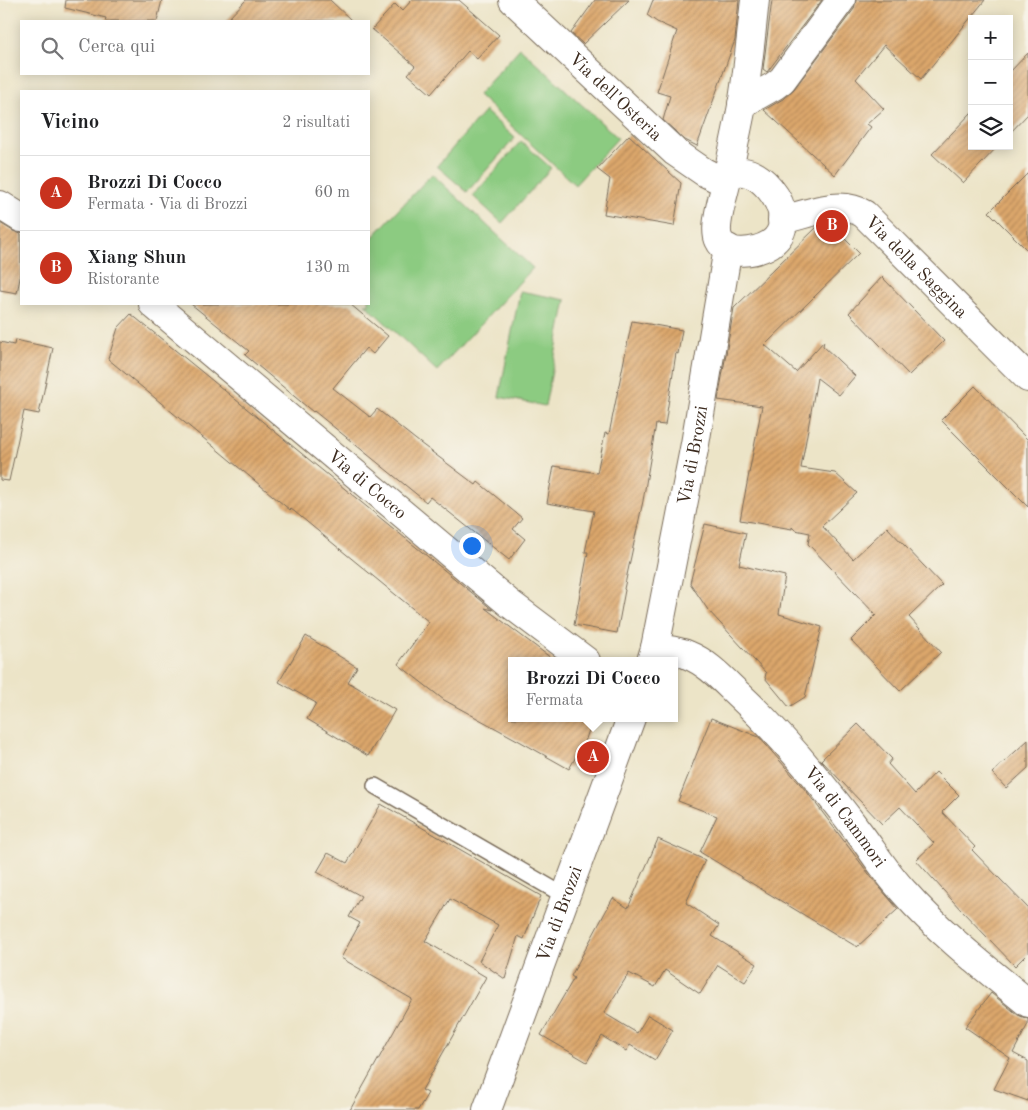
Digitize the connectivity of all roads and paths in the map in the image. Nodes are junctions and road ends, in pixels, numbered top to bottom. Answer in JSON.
{"nodes":[{"id":1,"x":513,"y":0,"type":"edge"},
{"id":2,"x":755,"y":0,"type":"edge"},
{"id":3,"x":841,"y":0,"type":"edge"},
{"id":4,"x":742,"y":104,"type":"junction"},
{"id":5,"x":726,"y":183,"type":"junction"},
{"id":6,"x":0,"y":205,"type":"edge"},
{"id":7,"x":20,"y":217,"type":"edge"},
{"id":8,"x":782,"y":220,"type":"junction"},
{"id":9,"x":728,"y":248,"type":"junction"},
{"id":10,"x":154,"y":305,"type":"edge"},
{"id":11,"x":1028,"y":378,"type":"edge"},
{"id":12,"x":653,"y":654,"type":"edge"},
{"id":13,"x":581,"y":657,"type":"edge"},
{"id":14,"x":630,"y":722,"type":"edge"},
{"id":15,"x":375,"y":786,"type":"dead end"},
{"id":16,"x":565,"y":896,"type":"junction"},
{"id":17,"x":1028,"y":1003,"type":"edge"},
{"id":18,"x":487,"y":1110,"type":"edge"}],
"edges":[{"from":1,"to":5,"type":"street","name":"Via dell'Osteria"},
{"from":2,"to":4,"type":"street"},
{"from":3,"to":4,"type":"street"},
{"from":4,"to":5,"type":"street"},
{"from":5,"to":8,"type":"street"},
{"from":5,"to":9,"type":"street"},
{"from":6,"to":7,"type":"street"},
{"from":8,"to":9,"type":"street"},
{"from":8,"to":11,"type":"street","name":"Via della Saggina"},
{"from":9,"to":12,"type":"street","name":"Via di Brozzi"},
{"from":10,"to":13,"type":"street","name":"Via di Cocco"},
{"from":12,"to":17,"type":"street","name":"Via di Cammori"},
{"from":14,"to":16,"type":"street","name":"Via di Brozzi"},
{"from":15,"to":16,"type":"lane"},
{"from":16,"to":18,"type":"street","name":"Via di Brozzi"}]}
